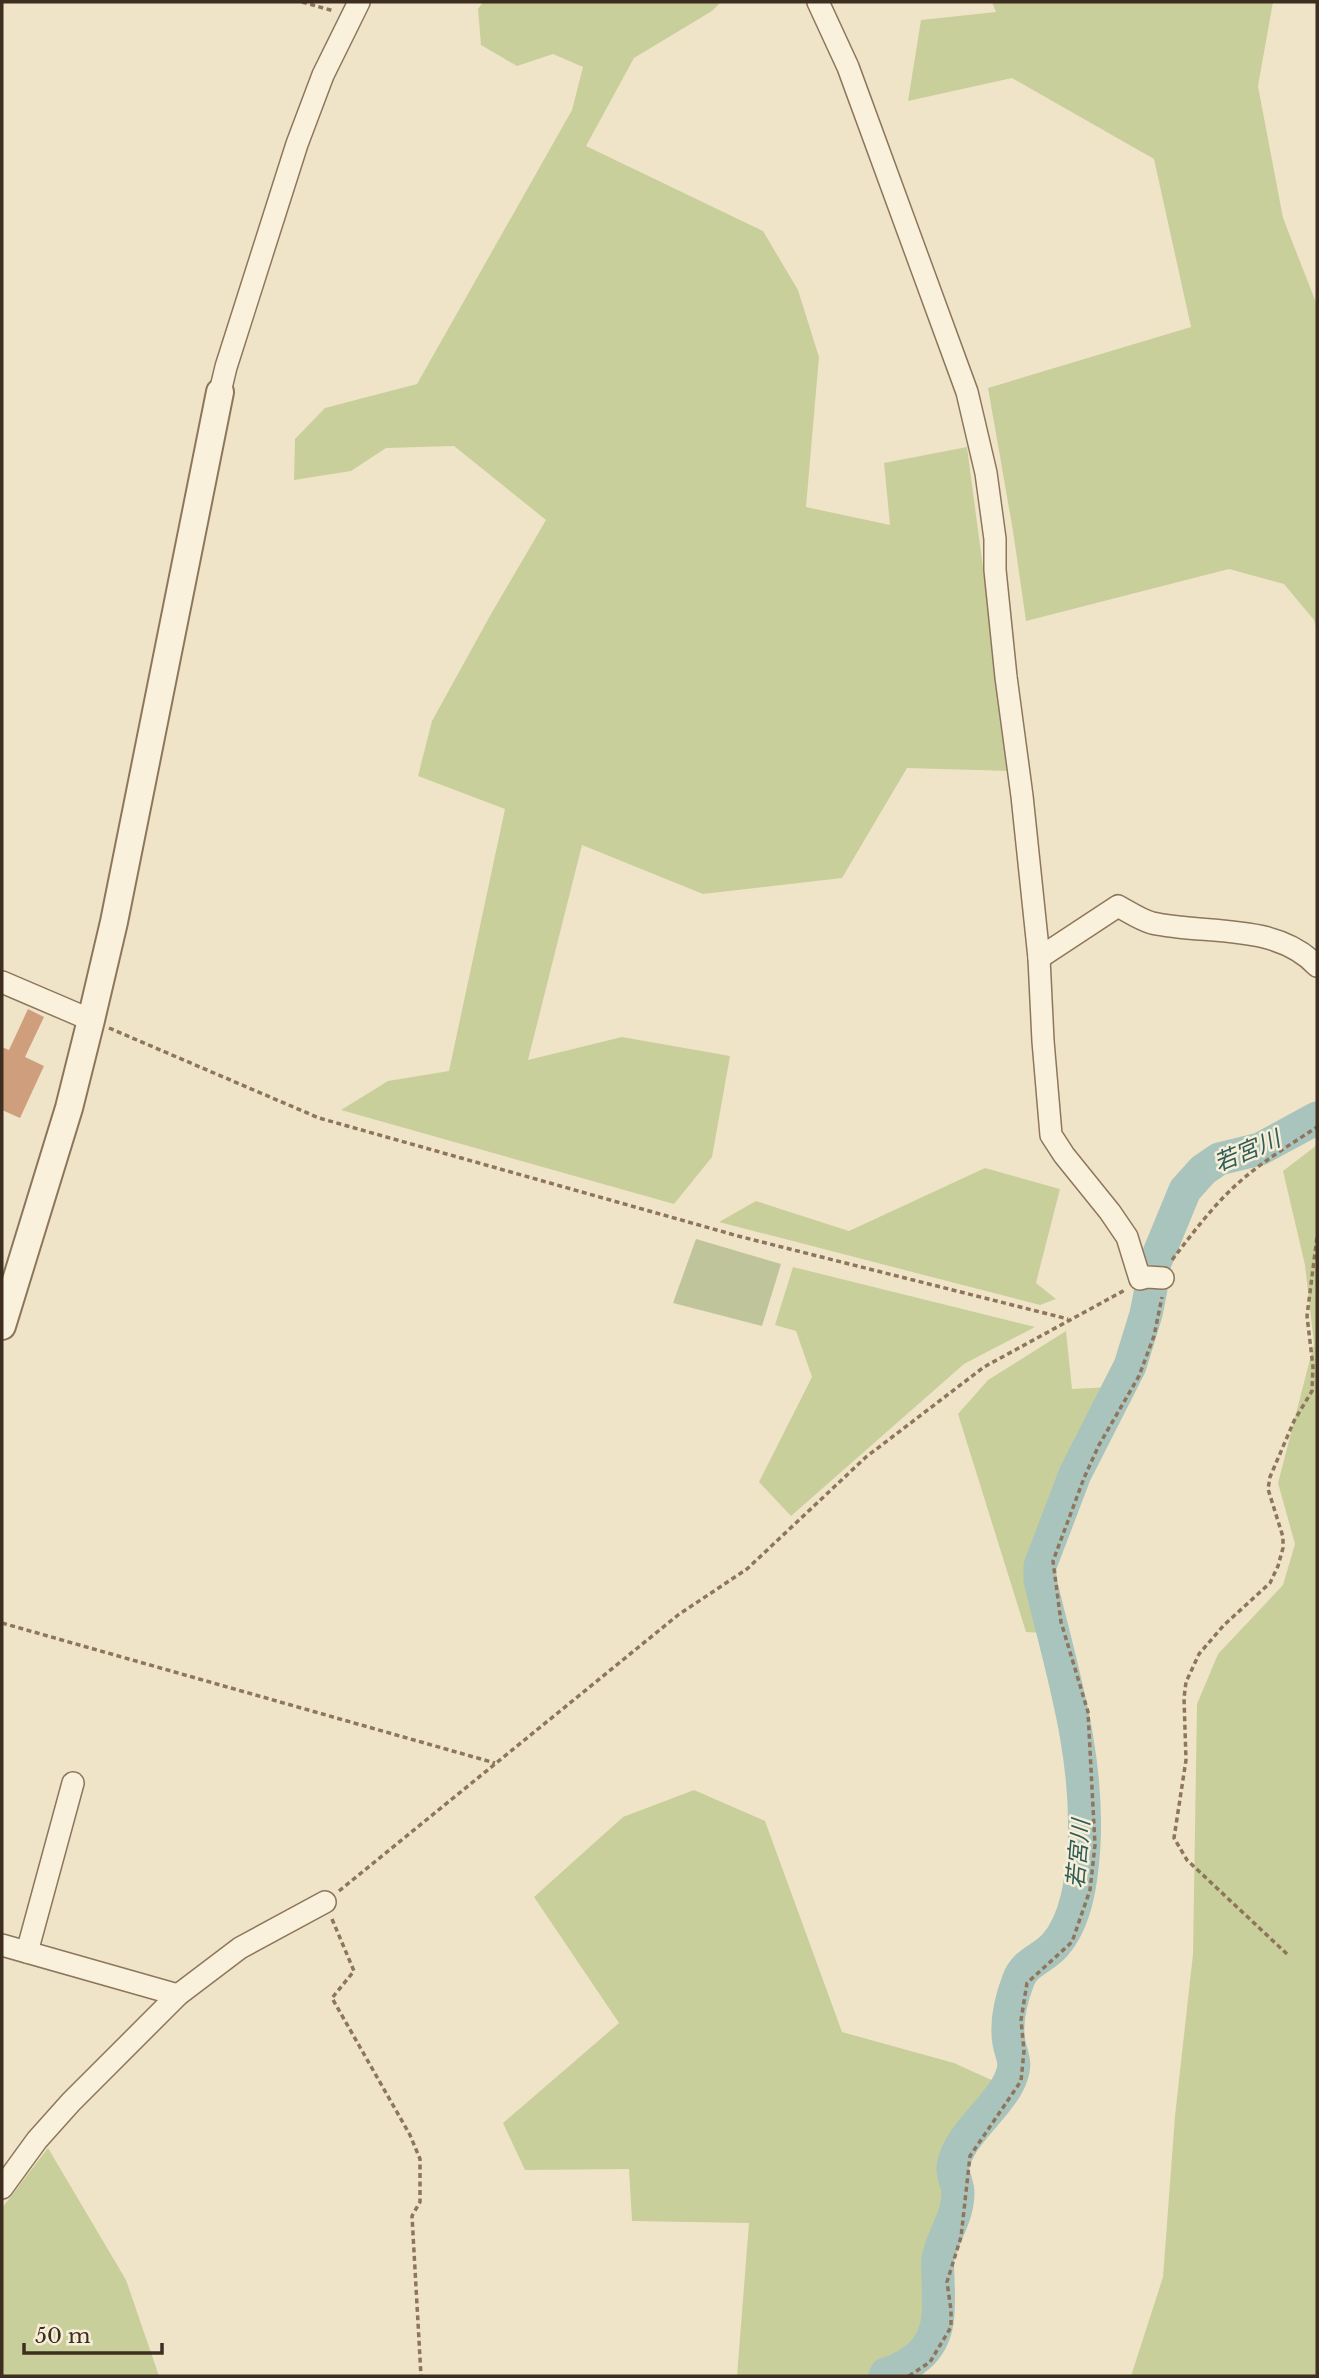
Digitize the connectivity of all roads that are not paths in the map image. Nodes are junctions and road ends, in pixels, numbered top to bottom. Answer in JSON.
{"nodes":[{"id":1,"x":818,"y":2,"type":"edge"},
{"id":2,"x":355,"y":9,"type":"edge"},
{"id":3,"x":220,"y":392,"type":"joint"},
{"id":4,"x":1039,"y":958,"type":"junction"},
{"id":5,"x":1317,"y":966,"type":"edge"},
{"id":6,"x":2,"y":982,"type":"edge"},
{"id":7,"x":91,"y":1020,"type":"junction"},
{"id":8,"x":1163,"y":1278,"type":"road end"},
{"id":9,"x":2,"y":1326,"type":"edge"},
{"id":10,"x":73,"y":1783,"type":"dead end"},
{"id":11,"x":325,"y":1902,"type":"road end"},
{"id":12,"x":2,"y":1945,"type":"edge"},
{"id":13,"x":27,"y":1952,"type":"junction"},
{"id":14,"x":178,"y":1995,"type":"junction"},
{"id":15,"x":2,"y":2188,"type":"edge"}],
"edges":[{"from":1,"to":4,"type":"street"},
{"from":2,"to":3,"type":"street"},
{"from":3,"to":7,"type":"street"},
{"from":4,"to":5,"type":"street"},
{"from":4,"to":8,"type":"street"},
{"from":6,"to":7,"type":"street"},
{"from":7,"to":9,"type":"street"},
{"from":10,"to":13,"type":"street"},
{"from":11,"to":14,"type":"street"},
{"from":12,"to":13,"type":"street"},
{"from":13,"to":14,"type":"street"},
{"from":14,"to":15,"type":"street"}]}
